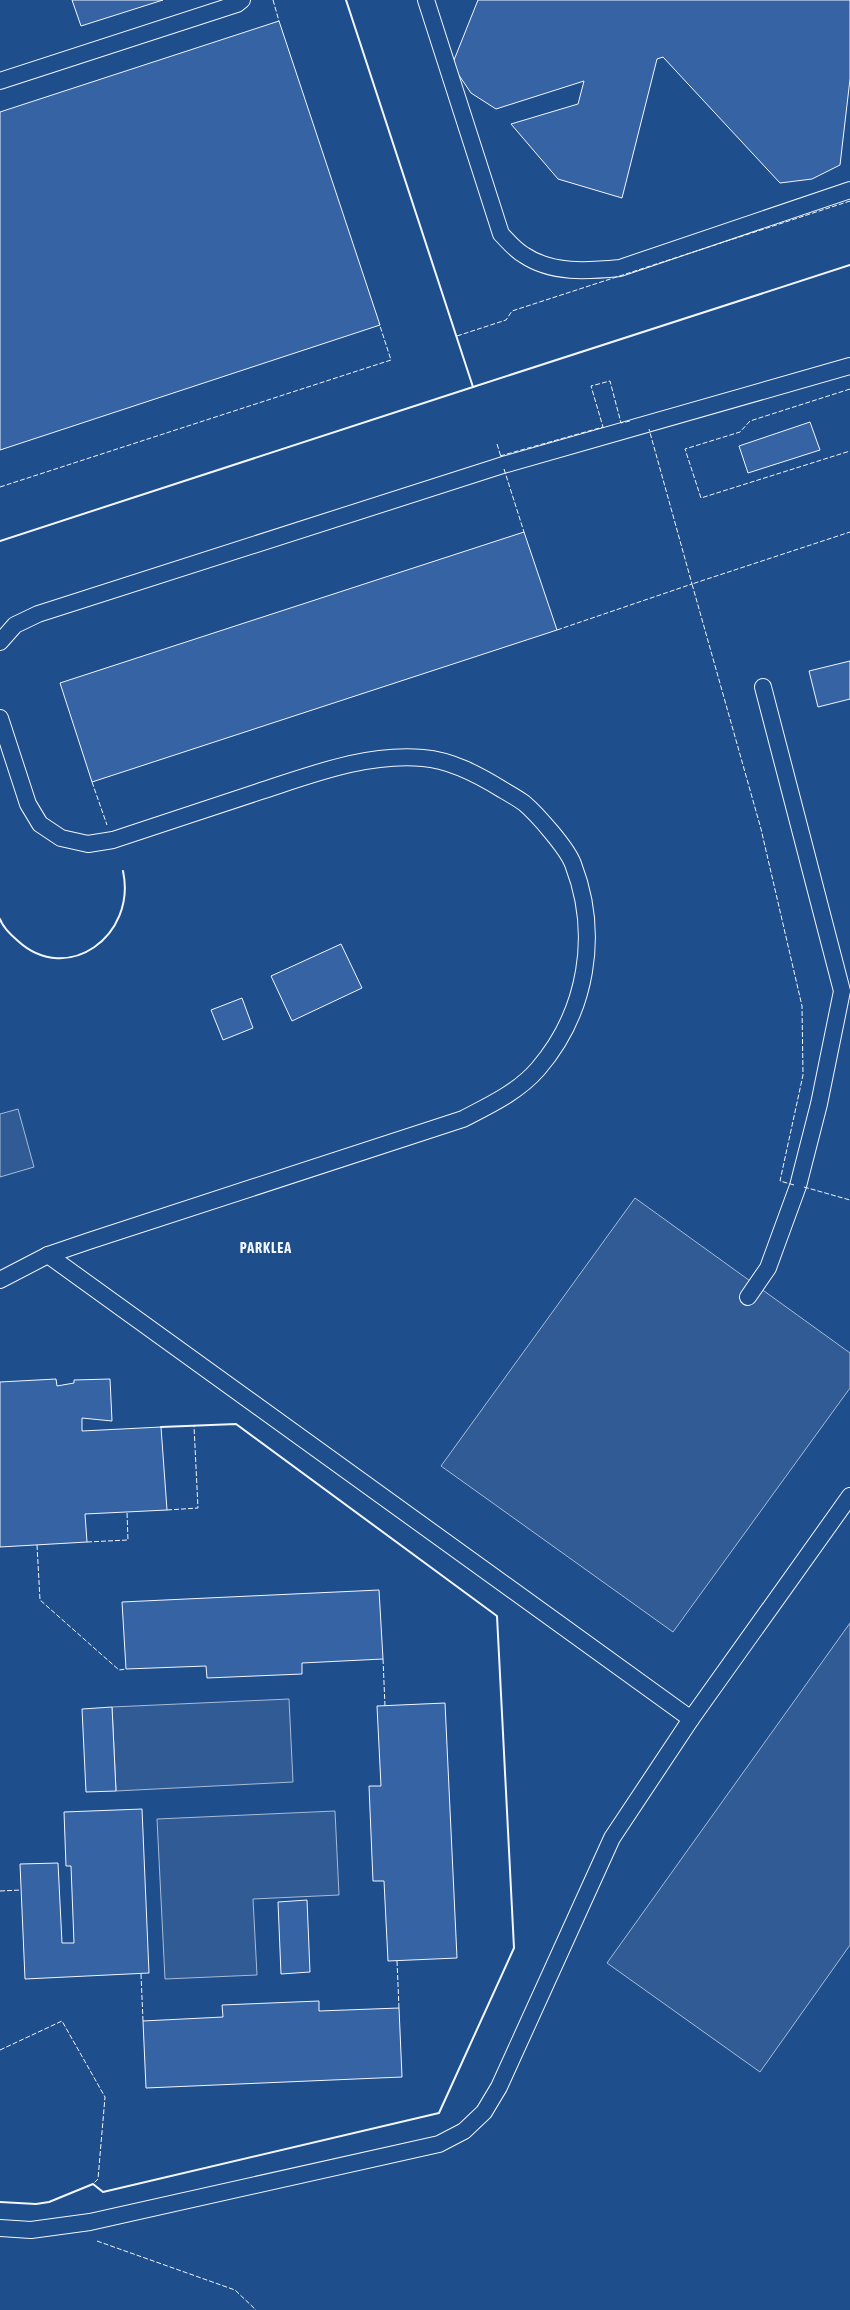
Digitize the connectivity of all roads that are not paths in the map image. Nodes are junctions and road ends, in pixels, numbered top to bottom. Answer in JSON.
{"nodes":[{"id":1,"x":242,"y":0,"type":"edge"},
{"id":2,"x":426,"y":0,"type":"edge"},
{"id":3,"x":0,"y":82,"type":"edge"},
{"id":4,"x":850,"y":190,"type":"edge"},
{"id":5,"x":850,"y":366,"type":"edge"},
{"id":6,"x":0,"y":642,"type":"edge"},
{"id":7,"x":763,"y":687,"type":"dead end"},
{"id":8,"x":0,"y":717,"type":"edge"},
{"id":9,"x":48,"y":1255,"type":"junction"},
{"id":10,"x":0,"y":1280,"type":"edge"},
{"id":11,"x":748,"y":1297,"type":"dead end"},
{"id":12,"x":850,"y":1496,"type":"edge"},
{"id":13,"x":691,"y":1719,"type":"junction"},
{"id":14,"x":0,"y":2228,"type":"edge"}],
"edges":[{"from":1,"to":3,"type":"lane"},
{"from":2,"to":4,"type":"lane"},
{"from":5,"to":6,"type":"lane"},
{"from":7,"to":11,"type":"lane"},
{"from":8,"to":9,"type":"lane"},
{"from":9,"to":10,"type":"lane"},
{"from":9,"to":13,"type":"lane"},
{"from":12,"to":13,"type":"lane"},
{"from":13,"to":14,"type":"lane"}]}
